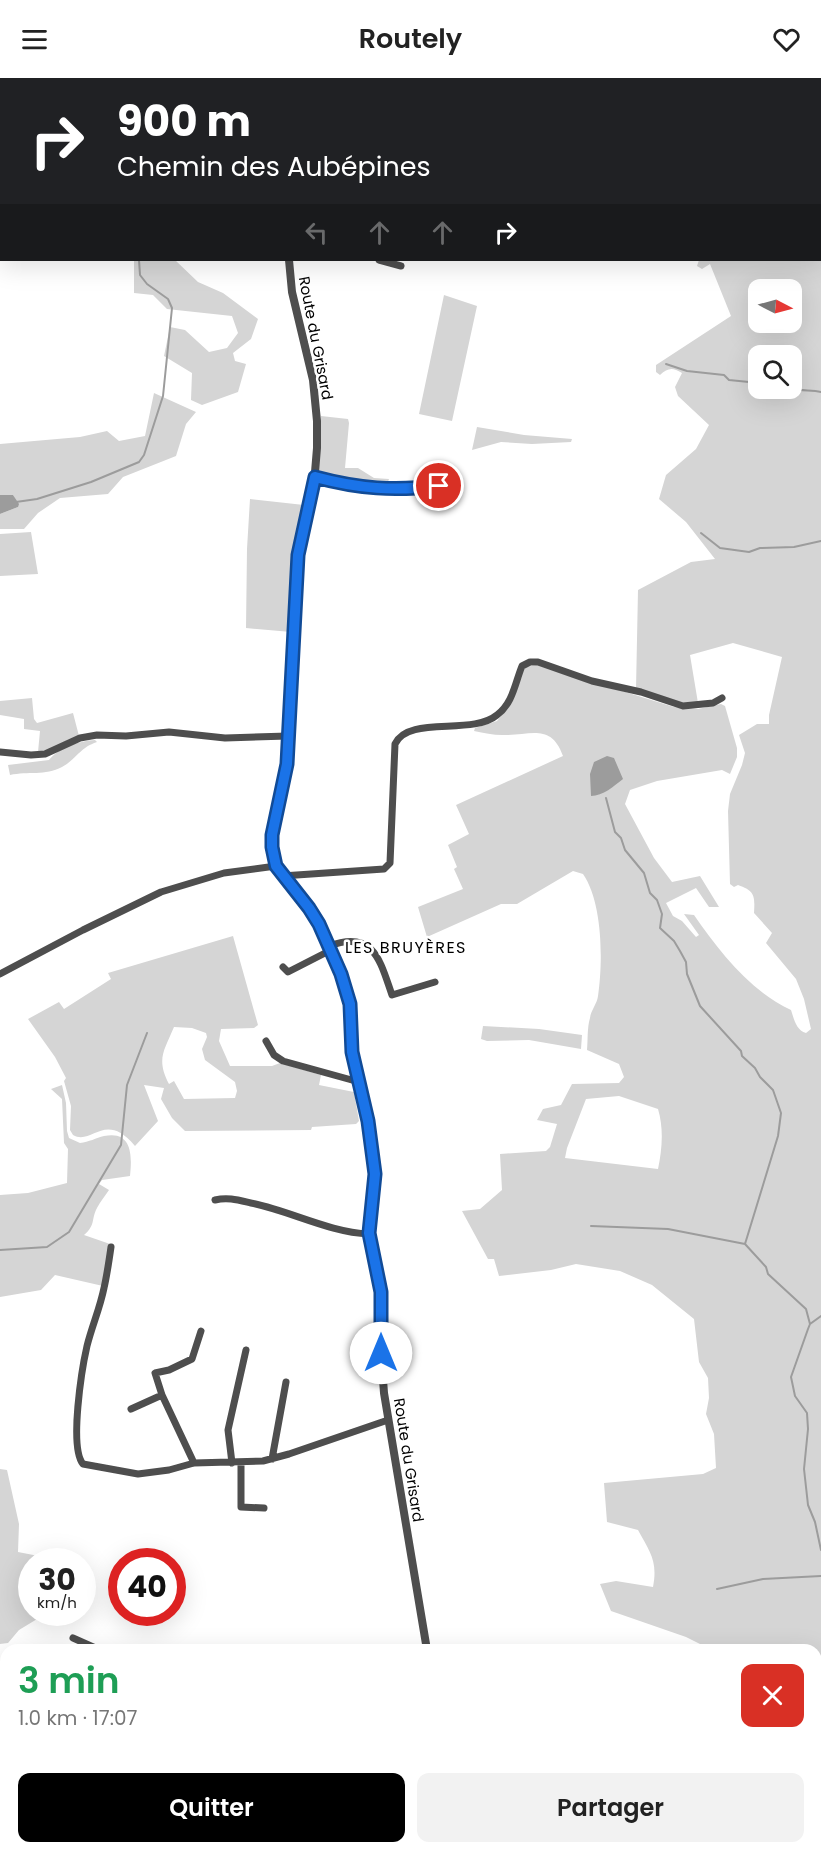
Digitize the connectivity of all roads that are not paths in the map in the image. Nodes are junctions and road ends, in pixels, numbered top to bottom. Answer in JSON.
{"nodes":[{"id":1,"x":289,"y":261,"type":"edge"},
{"id":2,"x":383,"y":261,"type":"edge"},
{"id":3,"x":401,"y":266,"type":"dead end"},
{"id":4,"x":315,"y":477,"type":"junction"},
{"id":5,"x":439,"y":486,"type":"dead end"},
{"id":6,"x":722,"y":698,"type":"dead end"},
{"id":7,"x":288,"y":736,"type":"junction"},
{"id":8,"x":0,"y":752,"type":"edge"},
{"id":9,"x":276,"y":866,"type":"junction"},
{"id":10,"x":282,"y":876,"type":"junction"},
{"id":11,"x":330,"y":948,"type":"junction"},
{"id":12,"x":283,"y":968,"type":"dead end"},
{"id":13,"x":0,"y":974,"type":"edge"},
{"id":14,"x":435,"y":982,"type":"dead end"},
{"id":15,"x":266,"y":1041,"type":"dead end"},
{"id":16,"x":359,"y":1082,"type":"junction"},
{"id":17,"x":215,"y":1200,"type":"dead end"},
{"id":18,"x":369,"y":1233,"type":"junction"},
{"id":19,"x":111,"y":1247,"type":"dead end"},
{"id":20,"x":201,"y":1330,"type":"dead end"},
{"id":21,"x":246,"y":1350,"type":"dead end"},
{"id":22,"x":285,"y":1382,"type":"dead end"},
{"id":23,"x":162,"y":1395,"type":"junction"},
{"id":24,"x":131,"y":1409,"type":"dead end"},
{"id":25,"x":388,"y":1420,"type":"junction"},
{"id":26,"x":272,"y":1460,"type":"junction"},
{"id":27,"x":241,"y":1462,"type":"junction"},
{"id":28,"x":194,"y":1463,"type":"junction"},
{"id":29,"x":231,"y":1463,"type":"junction"},
{"id":30,"x":264,"y":1508,"type":"dead end"},
{"id":31,"x":73,"y":1638,"type":"dead end"},
{"id":32,"x":86,"y":1644,"type":"edge"},
{"id":33,"x":426,"y":1644,"type":"edge"}],
"edges":[{"from":1,"to":4,"type":"street","name":"Route du Grisard"},
{"from":2,"to":3,"type":"street"},
{"from":4,"to":5,"type":"street"},
{"from":4,"to":7,"type":"street","name":"Route du Grisard"},
{"from":6,"to":10,"type":"street"},
{"from":7,"to":8,"type":"street"},
{"from":7,"to":9,"type":"street","name":"Route du Grisard"},
{"from":9,"to":10,"type":"street","name":"Route du Grisard"},
{"from":9,"to":13,"type":"street"},
{"from":10,"to":11,"type":"street","name":"Route du Grisard"},
{"from":11,"to":12,"type":"street"},
{"from":11,"to":14,"type":"street"},
{"from":11,"to":16,"type":"street","name":"Route du Grisard"},
{"from":15,"to":16,"type":"street"},
{"from":16,"to":18,"type":"street","name":"Route du Grisard"},
{"from":17,"to":18,"type":"street"},
{"from":18,"to":25,"type":"street","name":"Route du Grisard"},
{"from":19,"to":28,"type":"street"},
{"from":20,"to":23,"type":"street"},
{"from":21,"to":29,"type":"street"},
{"from":22,"to":26,"type":"street"},
{"from":23,"to":24,"type":"street"},
{"from":23,"to":28,"type":"street"},
{"from":25,"to":26,"type":"street"},
{"from":25,"to":33,"type":"street","name":"Route du Grisard"},
{"from":26,"to":27,"type":"street"},
{"from":27,"to":29,"type":"street"},
{"from":27,"to":30,"type":"street"},
{"from":28,"to":29,"type":"street"},
{"from":31,"to":32,"type":"street"}]}
